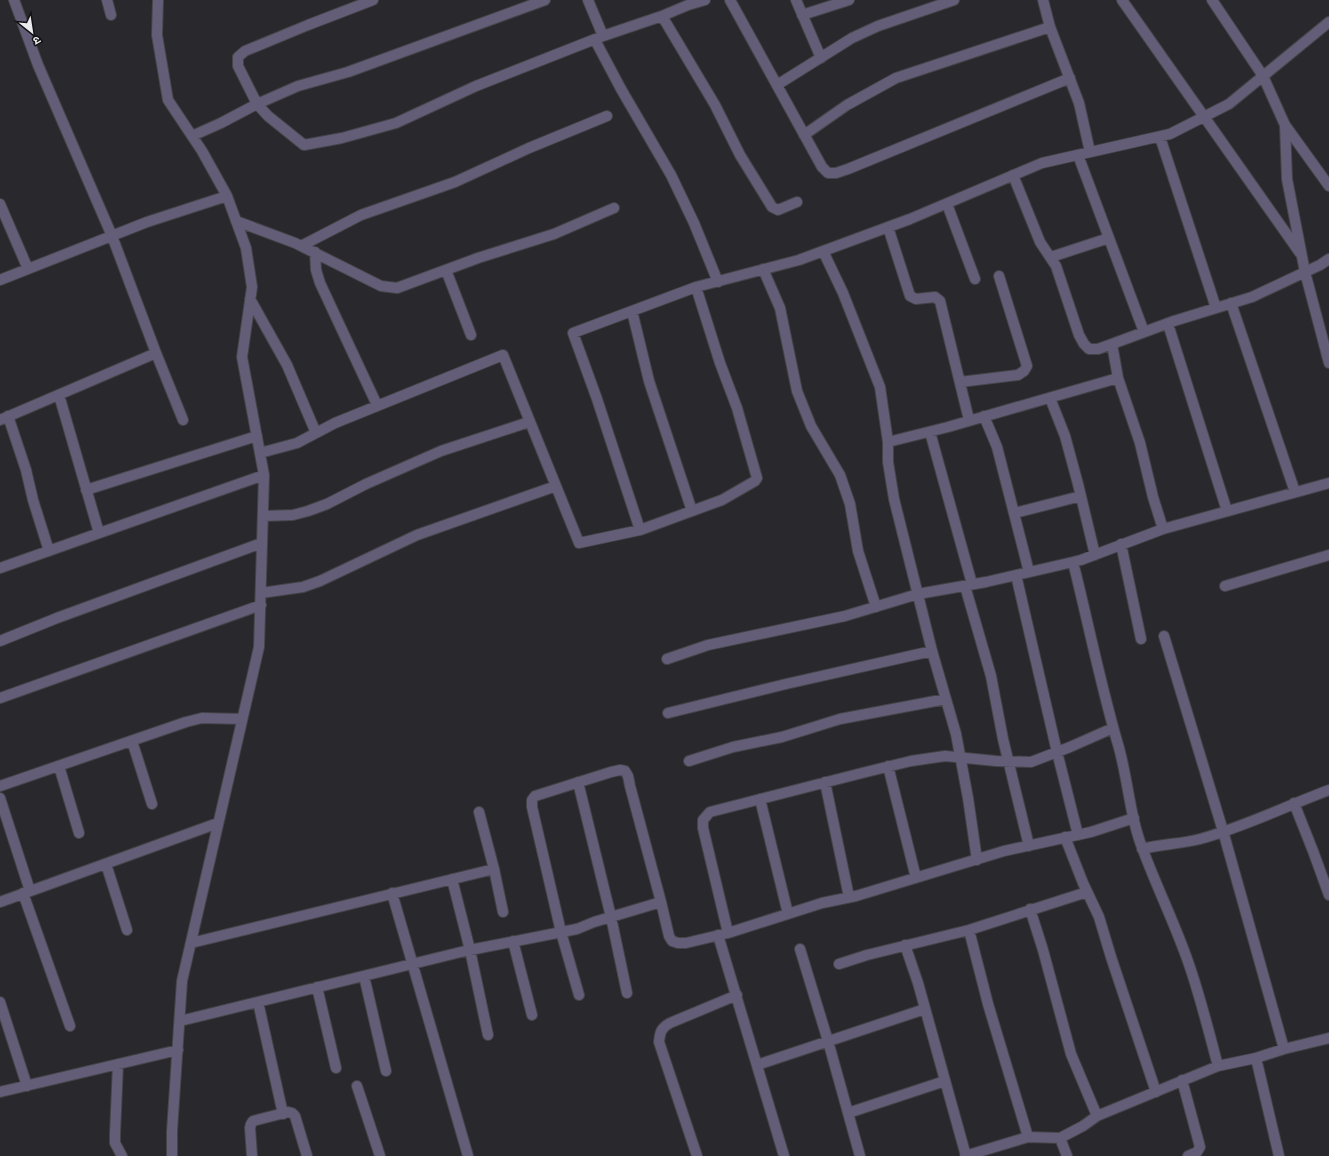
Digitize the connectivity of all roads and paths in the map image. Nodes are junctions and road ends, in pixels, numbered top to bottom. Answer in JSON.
{"nodes":[{"id":1,"x":14,"y":0,"type":"edge"},
{"id":2,"x":107,"y":0,"type":"edge"},
{"id":3,"x":158,"y":0,"type":"edge"},
{"id":4,"x":373,"y":0,"type":"edge"},
{"id":5,"x":545,"y":0,"type":"edge"},
{"id":6,"x":588,"y":0,"type":"edge"},
{"id":7,"x":705,"y":0,"type":"edge"},
{"id":8,"x":730,"y":0,"type":"edge"},
{"id":9,"x":796,"y":0,"type":"edge"},
{"id":10,"x":849,"y":0,"type":"edge"},
{"id":11,"x":954,"y":0,"type":"edge"},
{"id":12,"x":1043,"y":0,"type":"edge"},
{"id":13,"x":1122,"y":0,"type":"edge"},
{"id":14,"x":1212,"y":0,"type":"edge"},
{"id":15,"x":687,"y":2,"type":"edge"},
{"id":16,"x":111,"y":15,"type":"dead end"},
{"id":17,"x":802,"y":15,"type":"junction"},
{"id":18,"x":662,"y":16,"type":"junction"},
{"id":19,"x":1329,"y":22,"type":"edge"},
{"id":20,"x":1050,"y":27,"type":"junction"},
{"id":21,"x":599,"y":38,"type":"junction"},
{"id":22,"x":821,"y":58,"type":"junction"},
{"id":23,"x":1263,"y":76,"type":"junction"},
{"id":24,"x":1070,"y":78,"type":"junction"},
{"id":25,"x":777,"y":86,"type":"junction"},
{"id":26,"x":257,"y":104,"type":"junction"},
{"id":27,"x":607,"y":116,"type":"dead end"},
{"id":28,"x":1204,"y":117,"type":"junction"},
{"id":29,"x":1285,"y":125,"type":"junction"},
{"id":30,"x":804,"y":135,"type":"junction"},
{"id":31,"x":192,"y":136,"type":"junction"},
{"id":32,"x":1160,"y":137,"type":"junction"},
{"id":33,"x":1090,"y":152,"type":"junction"},
{"id":34,"x":1078,"y":155,"type":"junction"},
{"id":35,"x":1013,"y":175,"type":"junction"},
{"id":36,"x":1329,"y":186,"type":"edge"},
{"id":37,"x":227,"y":196,"type":"junction"},
{"id":38,"x":797,"y":202,"type":"dead end"},
{"id":39,"x":0,"y":204,"type":"edge"},
{"id":40,"x":947,"y":204,"type":"junction"},
{"id":41,"x":614,"y":208,"type":"dead end"},
{"id":42,"x":236,"y":221,"type":"junction"},
{"id":43,"x":888,"y":227,"type":"junction"},
{"id":44,"x":112,"y":236,"type":"junction"},
{"id":45,"x":1109,"y":238,"type":"junction"},
{"id":46,"x":301,"y":246,"type":"junction"},
{"id":47,"x":823,"y":251,"type":"junction"},
{"id":48,"x":315,"y":252,"type":"junction"},
{"id":49,"x":1302,"y":256,"type":"junction"},
{"id":50,"x":1051,"y":257,"type":"junction"},
{"id":51,"x":1329,"y":259,"type":"edge"},
{"id":52,"x":28,"y":269,"type":"junction"},
{"id":53,"x":763,"y":269,"type":"junction"},
{"id":54,"x":446,"y":270,"type":"junction"},
{"id":55,"x":1305,"y":272,"type":"junction"},
{"id":56,"x":999,"y":276,"type":"dead end"},
{"id":57,"x":975,"y":279,"type":"dead end"},
{"id":58,"x":0,"y":280,"type":"edge"},
{"id":59,"x":718,"y":282,"type":"junction"},
{"id":60,"x":696,"y":287,"type":"junction"},
{"id":61,"x":250,"y":299,"type":"junction"},
{"id":62,"x":1231,"y":304,"type":"junction"},
{"id":63,"x":1216,"y":308,"type":"junction"},
{"id":64,"x":632,"y":310,"type":"junction"},
{"id":65,"x":1168,"y":324,"type":"junction"},
{"id":66,"x":1144,"y":332,"type":"junction"},
{"id":67,"x":471,"y":335,"type":"dead end"},
{"id":68,"x":1112,"y":344,"type":"junction"},
{"id":69,"x":156,"y":353,"type":"junction"},
{"id":70,"x":1329,"y":363,"type":"edge"},
{"id":71,"x":1118,"y":378,"type":"junction"},
{"id":72,"x":960,"y":382,"type":"junction"},
{"id":73,"x":59,"y":394,"type":"junction"},
{"id":74,"x":1050,"y":398,"type":"junction"},
{"id":75,"x":377,"y":405,"type":"junction"},
{"id":76,"x":984,"y":416,"type":"junction"},
{"id":77,"x":4,"y":418,"type":"edge"},
{"id":78,"x":183,"y":420,"type":"dead end"},
{"id":79,"x":970,"y":420,"type":"junction"},
{"id":80,"x":529,"y":422,"type":"junction"},
{"id":81,"x":930,"y":432,"type":"junction"},
{"id":82,"x":316,"y":433,"type":"junction"},
{"id":83,"x":257,"y":436,"type":"junction"},
{"id":84,"x":888,"y":442,"type":"junction"},
{"id":85,"x":260,"y":453,"type":"junction"},
{"id":86,"x":264,"y":475,"type":"junction"},
{"id":87,"x":1329,"y":483,"type":"edge"},
{"id":88,"x":556,"y":486,"type":"junction"},
{"id":89,"x":86,"y":490,"type":"junction"},
{"id":90,"x":1295,"y":492,"type":"junction"},
{"id":91,"x":1081,"y":496,"type":"junction"},
{"id":92,"x":692,"y":511,"type":"junction"},
{"id":93,"x":1227,"y":511,"type":"junction"},
{"id":94,"x":1015,"y":513,"type":"junction"},
{"id":95,"x":263,"y":516,"type":"junction"},
{"id":96,"x":1163,"y":529,"type":"junction"},
{"id":97,"x":640,"y":530,"type":"junction"},
{"id":98,"x":99,"y":533,"type":"junction"},
{"id":99,"x":262,"y":543,"type":"junction"},
{"id":100,"x":1121,"y":544,"type":"junction"},
{"id":101,"x":49,"y":551,"type":"junction"},
{"id":102,"x":1095,"y":555,"type":"junction"},
{"id":103,"x":1329,"y":555,"type":"edge"},
{"id":104,"x":1073,"y":562,"type":"junction"},
{"id":105,"x":0,"y":568,"type":"edge"},
{"id":106,"x":1029,"y":572,"type":"junction"},
{"id":107,"x":1016,"y":575,"type":"junction"},
{"id":108,"x":969,"y":585,"type":"junction"},
{"id":109,"x":1224,"y":586,"type":"dead end"},
{"id":110,"x":261,"y":593,"type":"junction"},
{"id":111,"x":918,"y":594,"type":"junction"},
{"id":112,"x":261,"y":605,"type":"junction"},
{"id":113,"x":876,"y":607,"type":"junction"},
{"id":114,"x":1164,"y":636,"type":"dead end"},
{"id":115,"x":1141,"y":639,"type":"dead end"},
{"id":116,"x":0,"y":641,"type":"edge"},
{"id":117,"x":932,"y":651,"type":"junction"},
{"id":118,"x":667,"y":659,"type":"dead end"},
{"id":119,"x":0,"y":698,"type":"edge"},
{"id":120,"x":946,"y":699,"type":"junction"},
{"id":121,"x":668,"y":713,"type":"dead end"},
{"id":122,"x":242,"y":719,"type":"junction"},
{"id":123,"x":1112,"y":728,"type":"junction"},
{"id":124,"x":132,"y":741,"type":"junction"},
{"id":125,"x":1057,"y":752,"type":"junction"},
{"id":126,"x":960,"y":758,"type":"junction"},
{"id":127,"x":689,"y":761,"type":"dead end"},
{"id":128,"x":1009,"y":762,"type":"junction"},
{"id":129,"x":59,"y":766,"type":"junction"},
{"id":130,"x":888,"y":766,"type":"junction"},
{"id":131,"x":578,"y":782,"type":"junction"},
{"id":132,"x":825,"y":782,"type":"junction"},
{"id":133,"x":0,"y":786,"type":"edge"},
{"id":134,"x":1329,"y":790,"type":"edge"},
{"id":135,"x":0,"y":798,"type":"edge"},
{"id":136,"x":760,"y":799,"type":"junction"},
{"id":137,"x":1294,"y":803,"type":"junction"},
{"id":138,"x":152,"y":804,"type":"dead end"},
{"id":139,"x":479,"y":812,"type":"dead end"},
{"id":140,"x":1134,"y":818,"type":"junction"},
{"id":141,"x":218,"y":823,"type":"junction"},
{"id":142,"x":1223,"y":831,"type":"junction"},
{"id":143,"x":79,"y":833,"type":"dead end"},
{"id":144,"x":1078,"y":835,"type":"junction"},
{"id":145,"x":1066,"y":837,"type":"junction"},
{"id":146,"x":1029,"y":846,"type":"junction"},
{"id":147,"x":1142,"y":849,"type":"junction"},
{"id":148,"x":977,"y":860,"type":"junction"},
{"id":149,"x":106,"y":864,"type":"junction"},
{"id":150,"x":494,"y":869,"type":"junction"},
{"id":151,"x":452,"y":878,"type":"junction"},
{"id":152,"x":916,"y":878,"type":"junction"},
{"id":153,"x":27,"y":892,"type":"junction"},
{"id":154,"x":1087,"y":892,"type":"junction"},
{"id":155,"x":392,"y":893,"type":"junction"},
{"id":156,"x":1329,"y":895,"type":"edge"},
{"id":157,"x":849,"y":897,"type":"junction"},
{"id":158,"x":0,"y":902,"type":"edge"},
{"id":159,"x":661,"y":902,"type":"junction"},
{"id":160,"x":1030,"y":909,"type":"junction"},
{"id":161,"x":503,"y":912,"type":"dead end"},
{"id":162,"x":788,"y":914,"type":"junction"},
{"id":163,"x":611,"y":917,"type":"junction"},
{"id":164,"x":127,"y":930,"type":"dead end"},
{"id":165,"x":969,"y":930,"type":"junction"},
{"id":166,"x":561,"y":932,"type":"junction"},
{"id":167,"x":723,"y":934,"type":"junction"},
{"id":168,"x":513,"y":942,"type":"junction"},
{"id":169,"x":191,"y":943,"type":"junction"},
{"id":170,"x":905,"y":945,"type":"junction"},
{"id":171,"x":800,"y":949,"type":"dead end"},
{"id":172,"x":470,"y":950,"type":"junction"},
{"id":173,"x":412,"y":964,"type":"junction"},
{"id":174,"x":839,"y":964,"type":"dead end"},
{"id":175,"x":364,"y":976,"type":"junction"},
{"id":176,"x":317,"y":987,"type":"junction"},
{"id":177,"x":627,"y":993,"type":"dead end"},
{"id":178,"x":579,"y":995,"type":"dead end"},
{"id":179,"x":737,"y":995,"type":"junction"},
{"id":180,"x":0,"y":1002,"type":"edge"},
{"id":181,"x":258,"y":1002,"type":"junction"},
{"id":182,"x":925,"y":1009,"type":"junction"},
{"id":183,"x":532,"y":1015,"type":"dead end"},
{"id":184,"x":180,"y":1021,"type":"junction"},
{"id":185,"x":70,"y":1026,"type":"dead end"},
{"id":186,"x":488,"y":1035,"type":"dead end"},
{"id":187,"x":1329,"y":1040,"type":"edge"},
{"id":188,"x":828,"y":1041,"type":"junction"},
{"id":189,"x":1284,"y":1049,"type":"junction"},
{"id":190,"x":178,"y":1050,"type":"junction"},
{"id":191,"x":1256,"y":1058,"type":"junction"},
{"id":192,"x":118,"y":1064,"type":"junction"},
{"id":193,"x":757,"y":1065,"type":"junction"},
{"id":194,"x":1218,"y":1066,"type":"junction"},
{"id":195,"x":336,"y":1068,"type":"dead end"},
{"id":196,"x":386,"y":1070,"type":"dead end"},
{"id":197,"x":1182,"y":1080,"type":"junction"},
{"id":198,"x":945,"y":1081,"type":"junction"},
{"id":199,"x":27,"y":1086,"type":"junction"},
{"id":200,"x":357,"y":1086,"type":"dead end"},
{"id":201,"x":0,"y":1092,"type":"edge"},
{"id":202,"x":1156,"y":1092,"type":"junction"},
{"id":203,"x":848,"y":1113,"type":"junction"},
{"id":204,"x":283,"y":1114,"type":"junction"},
{"id":205,"x":1096,"y":1116,"type":"junction"},
{"id":206,"x":1028,"y":1137,"type":"junction"},
{"id":207,"x":1060,"y":1138,"type":"junction"},
{"id":208,"x":122,"y":1156,"type":"edge"},
{"id":209,"x":172,"y":1156,"type":"edge"},
{"id":210,"x":252,"y":1156,"type":"edge"},
{"id":211,"x":307,"y":1156,"type":"edge"},
{"id":212,"x":380,"y":1156,"type":"edge"},
{"id":213,"x":468,"y":1156,"type":"edge"},
{"id":214,"x":697,"y":1156,"type":"edge"},
{"id":215,"x":784,"y":1156,"type":"edge"},
{"id":216,"x":860,"y":1156,"type":"edge"},
{"id":217,"x":966,"y":1156,"type":"edge"},
{"id":218,"x":1067,"y":1156,"type":"edge"},
{"id":219,"x":1188,"y":1156,"type":"edge"},
{"id":220,"x":1280,"y":1156,"type":"edge"}],
"edges":[{"from":1,"to":44,"type":"street"},
{"from":2,"to":16,"type":"street"},
{"from":3,"to":31,"type":"street"},
{"from":4,"to":26,"type":"street"},
{"from":5,"to":26,"type":"street"},
{"from":6,"to":21,"type":"street"},
{"from":7,"to":15,"type":"street"},
{"from":8,"to":25,"type":"street"},
{"from":9,"to":17,"type":"street"},
{"from":10,"to":17,"type":"street"},
{"from":11,"to":22,"type":"street"},
{"from":12,"to":20,"type":"street"},
{"from":13,"to":28,"type":"street"},
{"from":14,"to":23,"type":"street"},
{"from":15,"to":18,"type":"street"},
{"from":17,"to":22,"type":"street"},
{"from":18,"to":21,"type":"street"},
{"from":18,"to":38,"type":"street"},
{"from":19,"to":23,"type":"street"},
{"from":20,"to":24,"type":"street"},
{"from":20,"to":30,"type":"street"},
{"from":21,"to":26,"type":"street"},
{"from":21,"to":59,"type":"street"},
{"from":22,"to":25,"type":"street"},
{"from":23,"to":28,"type":"street"},
{"from":23,"to":29,"type":"street"},
{"from":24,"to":30,"type":"street"},
{"from":24,"to":33,"type":"street"},
{"from":25,"to":30,"type":"street"},
{"from":26,"to":31,"type":"street"},
{"from":27,"to":46,"type":"street"},
{"from":28,"to":32,"type":"street"},
{"from":28,"to":49,"type":"street"},
{"from":29,"to":36,"type":"street"},
{"from":29,"to":49,"type":"street"},
{"from":31,"to":37,"type":"street"},
{"from":32,"to":33,"type":"street"},
{"from":32,"to":63,"type":"street"},
{"from":33,"to":34,"type":"street"},
{"from":34,"to":35,"type":"street"},
{"from":34,"to":45,"type":"street"},
{"from":35,"to":40,"type":"street"},
{"from":35,"to":50,"type":"street"},
{"from":37,"to":42,"type":"street"},
{"from":37,"to":44,"type":"street"},
{"from":39,"to":52,"type":"street"},
{"from":40,"to":43,"type":"street"},
{"from":40,"to":57,"type":"street"},
{"from":41,"to":54,"type":"street"},
{"from":42,"to":46,"type":"street"},
{"from":42,"to":61,"type":"street"},
{"from":43,"to":47,"type":"street"},
{"from":43,"to":72,"type":"street"},
{"from":44,"to":52,"type":"street"},
{"from":44,"to":69,"type":"street"},
{"from":45,"to":50,"type":"street"},
{"from":45,"to":66,"type":"street"},
{"from":46,"to":48,"type":"street"},
{"from":47,"to":53,"type":"street"},
{"from":47,"to":84,"type":"street"},
{"from":48,"to":54,"type":"street"},
{"from":48,"to":75,"type":"street"},
{"from":49,"to":55,"type":"street"},
{"from":50,"to":68,"type":"street"},
{"from":51,"to":55,"type":"street"},
{"from":52,"to":58,"type":"street"},
{"from":53,"to":59,"type":"street"},
{"from":53,"to":113,"type":"street"},
{"from":54,"to":67,"type":"street"},
{"from":55,"to":62,"type":"street"},
{"from":55,"to":70,"type":"street"},
{"from":56,"to":72,"type":"street"},
{"from":59,"to":60,"type":"street"},
{"from":60,"to":64,"type":"street"},
{"from":60,"to":92,"type":"street"},
{"from":61,"to":82,"type":"street"},
{"from":61,"to":83,"type":"street"},
{"from":62,"to":63,"type":"street"},
{"from":62,"to":90,"type":"street"},
{"from":63,"to":65,"type":"street"},
{"from":64,"to":92,"type":"street"},
{"from":64,"to":97,"type":"street"},
{"from":65,"to":66,"type":"street"},
{"from":65,"to":93,"type":"street"},
{"from":66,"to":68,"type":"street"},
{"from":68,"to":71,"type":"street"},
{"from":69,"to":73,"type":"street"},
{"from":69,"to":78,"type":"street"},
{"from":71,"to":74,"type":"street"},
{"from":71,"to":96,"type":"street"},
{"from":72,"to":79,"type":"street"},
{"from":73,"to":77,"type":"street"},
{"from":73,"to":89,"type":"street"},
{"from":74,"to":76,"type":"street"},
{"from":74,"to":91,"type":"street"},
{"from":75,"to":80,"type":"street"},
{"from":75,"to":82,"type":"street"},
{"from":76,"to":79,"type":"street"},
{"from":76,"to":94,"type":"street"},
{"from":77,"to":101,"type":"street"},
{"from":79,"to":81,"type":"street"},
{"from":80,"to":88,"type":"street"},
{"from":80,"to":95,"type":"street"},
{"from":81,"to":84,"type":"street"},
{"from":81,"to":108,"type":"street"},
{"from":82,"to":85,"type":"street"},
{"from":83,"to":85,"type":"street"},
{"from":83,"to":89,"type":"street"},
{"from":84,"to":111,"type":"street"},
{"from":85,"to":86,"type":"street"},
{"from":86,"to":95,"type":"street"},
{"from":86,"to":98,"type":"street"},
{"from":87,"to":90,"type":"street"},
{"from":88,"to":97,"type":"street"},
{"from":88,"to":110,"type":"street"},
{"from":89,"to":98,"type":"street"},
{"from":90,"to":93,"type":"street"},
{"from":91,"to":94,"type":"street"},
{"from":91,"to":102,"type":"street"},
{"from":92,"to":97,"type":"street"},
{"from":93,"to":96,"type":"street"},
{"from":94,"to":106,"type":"street"},
{"from":95,"to":99,"type":"street"},
{"from":96,"to":100,"type":"street"},
{"from":98,"to":101,"type":"street"},
{"from":99,"to":110,"type":"street"},
{"from":99,"to":116,"type":"street"},
{"from":100,"to":102,"type":"street"},
{"from":100,"to":115,"type":"street"},
{"from":101,"to":105,"type":"street"},
{"from":102,"to":104,"type":"street"},
{"from":103,"to":109,"type":"street"},
{"from":104,"to":106,"type":"street"},
{"from":104,"to":123,"type":"street"},
{"from":106,"to":107,"type":"street"},
{"from":107,"to":108,"type":"street"},
{"from":107,"to":125,"type":"street"},
{"from":108,"to":111,"type":"street"},
{"from":108,"to":128,"type":"street"},
{"from":110,"to":112,"type":"street"},
{"from":111,"to":113,"type":"street"},
{"from":111,"to":117,"type":"street"},
{"from":112,"to":119,"type":"street"},
{"from":112,"to":122,"type":"street"},
{"from":113,"to":118,"type":"street"},
{"from":114,"to":142,"type":"street"},
{"from":117,"to":120,"type":"street"},
{"from":117,"to":121,"type":"street"},
{"from":120,"to":126,"type":"street"},
{"from":120,"to":127,"type":"street"},
{"from":122,"to":124,"type":"street"},
{"from":122,"to":141,"type":"street"},
{"from":123,"to":125,"type":"street"},
{"from":123,"to":140,"type":"street"},
{"from":124,"to":129,"type":"street"},
{"from":124,"to":138,"type":"street"},
{"from":125,"to":128,"type":"street"},
{"from":125,"to":144,"type":"street"},
{"from":126,"to":128,"type":"street"},
{"from":126,"to":130,"type":"street"},
{"from":126,"to":148,"type":"street"},
{"from":128,"to":146,"type":"street"},
{"from":129,"to":133,"type":"street"},
{"from":129,"to":143,"type":"street"},
{"from":130,"to":132,"type":"street"},
{"from":130,"to":152,"type":"street"},
{"from":131,"to":159,"type":"street"},
{"from":131,"to":163,"type":"street"},
{"from":131,"to":166,"type":"street"},
{"from":132,"to":136,"type":"street"},
{"from":132,"to":157,"type":"street"},
{"from":134,"to":137,"type":"street"},
{"from":135,"to":153,"type":"street"},
{"from":136,"to":162,"type":"street"},
{"from":136,"to":167,"type":"street"},
{"from":137,"to":142,"type":"street"},
{"from":137,"to":156,"type":"street"},
{"from":139,"to":150,"type":"street"},
{"from":140,"to":144,"type":"street"},
{"from":140,"to":147,"type":"street"},
{"from":141,"to":149,"type":"street"},
{"from":141,"to":169,"type":"street"},
{"from":142,"to":147,"type":"street"},
{"from":142,"to":189,"type":"street"},
{"from":144,"to":145,"type":"street"},
{"from":145,"to":146,"type":"street"},
{"from":145,"to":154,"type":"street"},
{"from":146,"to":148,"type":"street"},
{"from":147,"to":194,"type":"street"},
{"from":148,"to":152,"type":"street"},
{"from":149,"to":153,"type":"street"},
{"from":149,"to":164,"type":"street"},
{"from":150,"to":151,"type":"street"},
{"from":150,"to":161,"type":"street"},
{"from":151,"to":155,"type":"street"},
{"from":151,"to":172,"type":"street"},
{"from":152,"to":157,"type":"street"},
{"from":153,"to":158,"type":"street"},
{"from":153,"to":185,"type":"street"},
{"from":154,"to":160,"type":"street"},
{"from":154,"to":202,"type":"street"},
{"from":155,"to":169,"type":"street"},
{"from":155,"to":173,"type":"street"},
{"from":157,"to":162,"type":"street"},
{"from":159,"to":163,"type":"street"},
{"from":159,"to":167,"type":"street"},
{"from":160,"to":165,"type":"street"},
{"from":160,"to":205,"type":"street"},
{"from":162,"to":167,"type":"street"},
{"from":163,"to":166,"type":"street"},
{"from":163,"to":177,"type":"street"},
{"from":165,"to":170,"type":"street"},
{"from":165,"to":206,"type":"street"},
{"from":166,"to":168,"type":"street"},
{"from":166,"to":178,"type":"street"},
{"from":167,"to":179,"type":"street"},
{"from":168,"to":172,"type":"street"},
{"from":168,"to":183,"type":"street"},
{"from":169,"to":184,"type":"street"},
{"from":170,"to":174,"type":"street"},
{"from":170,"to":182,"type":"street"},
{"from":171,"to":188,"type":"street"},
{"from":172,"to":173,"type":"street"},
{"from":172,"to":186,"type":"street"},
{"from":173,"to":175,"type":"street"},
{"from":173,"to":213,"type":"street"},
{"from":175,"to":176,"type":"street"},
{"from":175,"to":196,"type":"street"},
{"from":176,"to":181,"type":"street"},
{"from":176,"to":195,"type":"street"},
{"from":179,"to":193,"type":"street"},
{"from":179,"to":214,"type":"street"},
{"from":180,"to":199,"type":"street"},
{"from":181,"to":184,"type":"street"},
{"from":181,"to":204,"type":"street"},
{"from":182,"to":188,"type":"street"},
{"from":182,"to":198,"type":"street"},
{"from":184,"to":190,"type":"street"},
{"from":187,"to":189,"type":"street"},
{"from":188,"to":193,"type":"street"},
{"from":188,"to":203,"type":"street"},
{"from":189,"to":191,"type":"street"},
{"from":190,"to":192,"type":"street"},
{"from":190,"to":209,"type":"street"},
{"from":191,"to":194,"type":"street"},
{"from":191,"to":220,"type":"street"},
{"from":192,"to":199,"type":"street"},
{"from":192,"to":208,"type":"street"},
{"from":193,"to":215,"type":"street"},
{"from":194,"to":197,"type":"street"},
{"from":197,"to":202,"type":"street"},
{"from":197,"to":219,"type":"street"},
{"from":198,"to":203,"type":"street"},
{"from":198,"to":217,"type":"street"},
{"from":199,"to":201,"type":"street"},
{"from":200,"to":212,"type":"street"},
{"from":202,"to":205,"type":"street"},
{"from":203,"to":216,"type":"street"},
{"from":204,"to":210,"type":"street"},
{"from":204,"to":211,"type":"street"},
{"from":205,"to":207,"type":"street"},
{"from":206,"to":207,"type":"street"},
{"from":206,"to":217,"type":"street"},
{"from":207,"to":218,"type":"street"}]}
